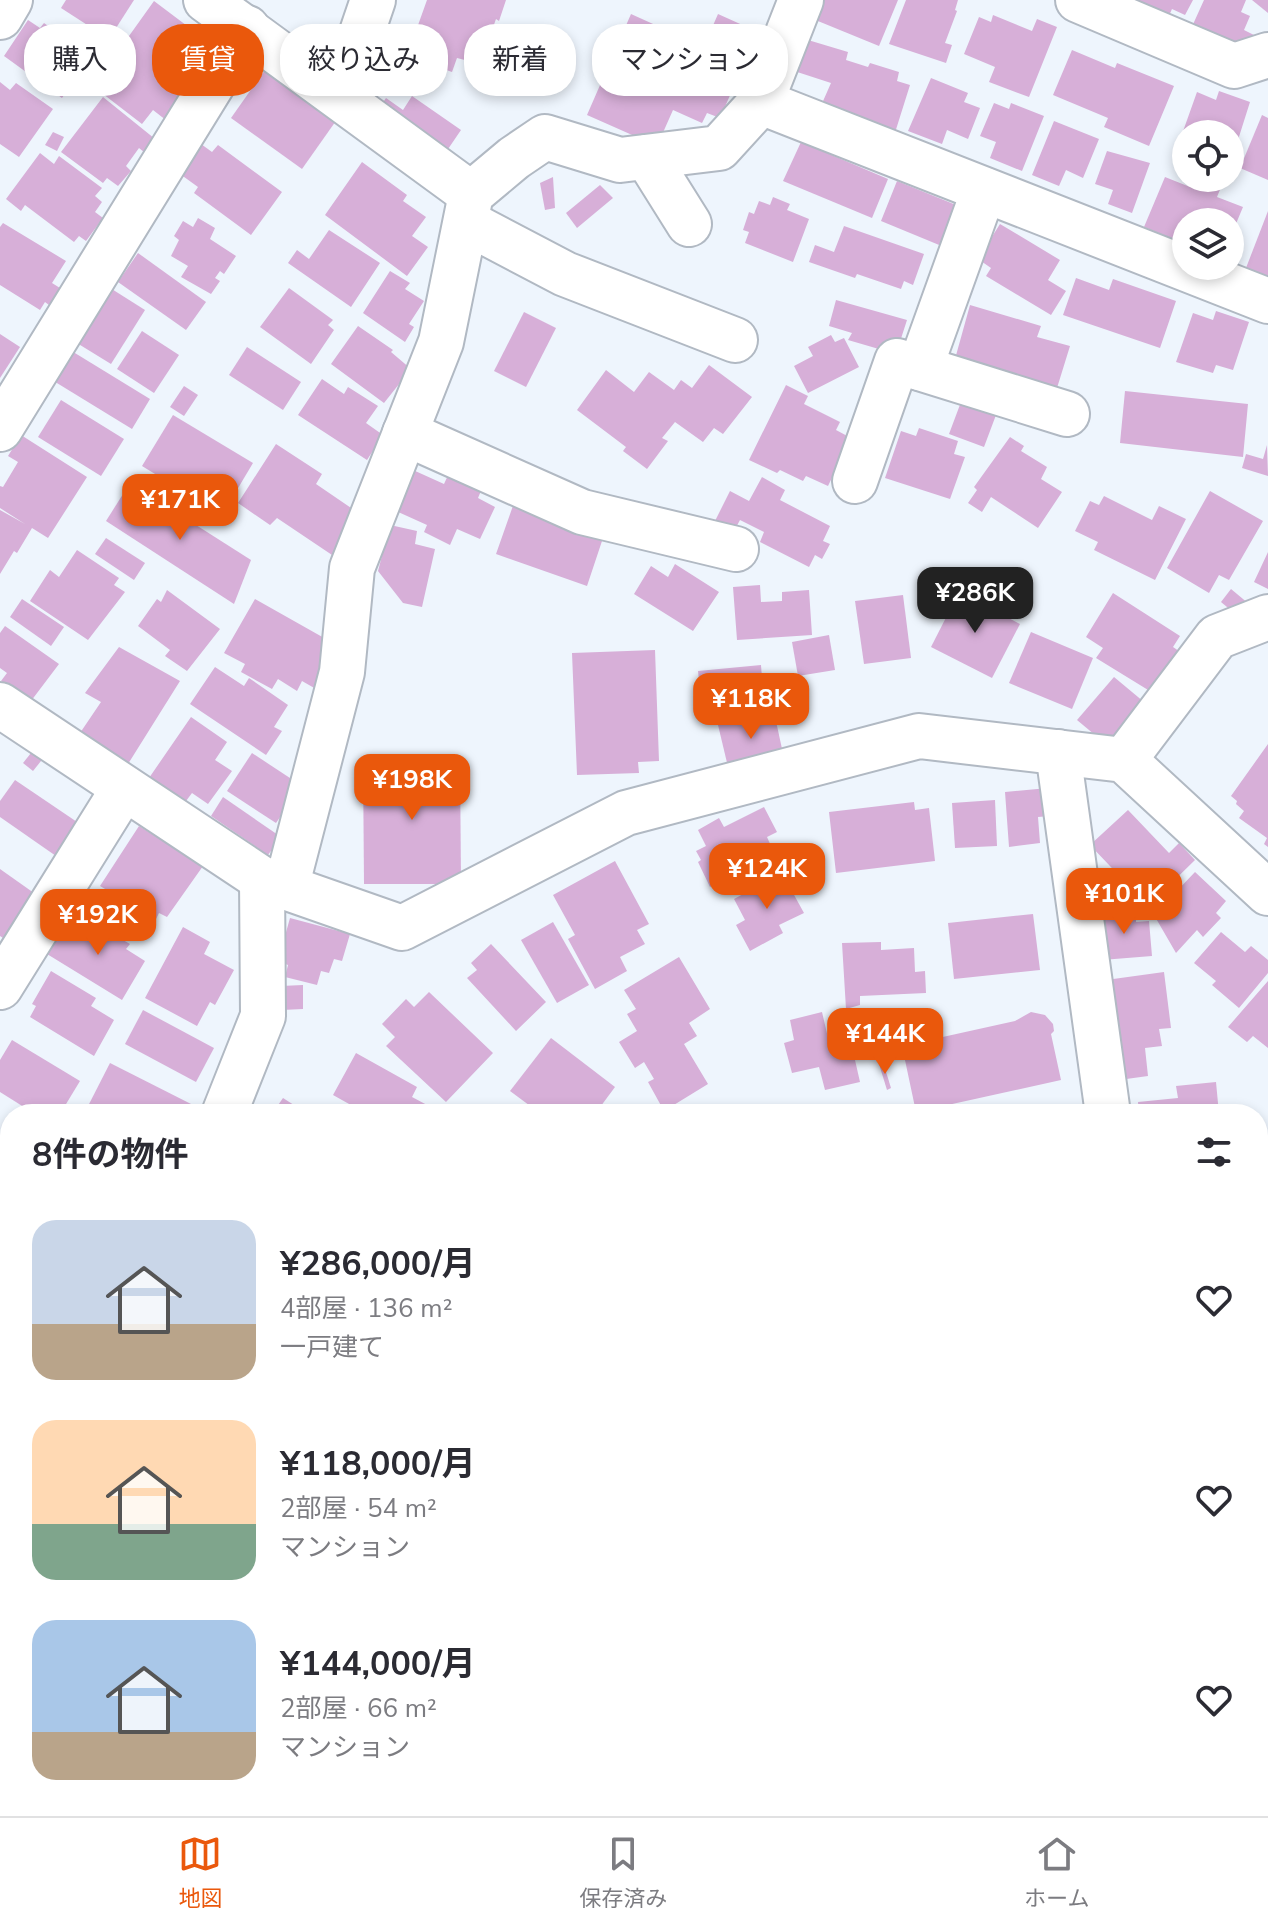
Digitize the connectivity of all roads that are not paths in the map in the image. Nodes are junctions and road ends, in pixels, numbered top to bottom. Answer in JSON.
{"nodes":[{"id":1,"x":10,"y":0,"type":"edge"},
{"id":2,"x":206,"y":0,"type":"edge"},
{"id":3,"x":373,"y":0,"type":"edge"},
{"id":4,"x":801,"y":0,"type":"edge"},
{"id":5,"x":1078,"y":0,"type":"edge"},
{"id":6,"x":0,"y":17,"type":"edge"},
{"id":7,"x":241,"y":24,"type":"edge"},
{"id":8,"x":264,"y":41,"type":"edge"},
{"id":9,"x":1268,"y":55,"type":"edge"},
{"id":10,"x":205,"y":96,"type":"edge"},
{"id":11,"x":340,"y":97,"type":"junction"},
{"id":12,"x":761,"y":102,"type":"junction"},
{"id":13,"x":647,"y":157,"type":"junction"},
{"id":14,"x":984,"y":190,"type":"junction"},
{"id":15,"x":468,"y":208,"type":"junction"},
{"id":16,"x":689,"y":224,"type":"dead end"},
{"id":17,"x":1268,"y":301,"type":"edge"},
{"id":18,"x":735,"y":340,"type":"dead end"},
{"id":19,"x":920,"y":368,"type":"junction"},
{"id":20,"x":1067,"y":414,"type":"dead end"},
{"id":21,"x":0,"y":429,"type":"edge"},
{"id":22,"x":405,"y":433,"type":"junction"},
{"id":23,"x":855,"y":481,"type":"dead end"},
{"id":24,"x":736,"y":549,"type":"dead end"},
{"id":25,"x":1268,"y":617,"type":"edge"},
{"id":26,"x":0,"y":705,"type":"edge"},
{"id":27,"x":1058,"y":752,"type":"junction"},
{"id":28,"x":1124,"y":760,"type":"junction"},
{"id":29,"x":124,"y":788,"type":"junction"},
{"id":30,"x":274,"y":884,"type":"junction"},
{"id":31,"x":1268,"y":893,"type":"edge"},
{"id":32,"x":0,"y":987,"type":"edge"},
{"id":33,"x":228,"y":1104,"type":"edge"},
{"id":34,"x":1107,"y":1104,"type":"edge"}],
"edges":[{"from":1,"to":6,"type":"street"},
{"from":2,"to":7,"type":"street"},
{"from":3,"to":11,"type":"street"},
{"from":4,"to":12,"type":"street"},
{"from":5,"to":9,"type":"street"},
{"from":8,"to":11,"type":"street"},
{"from":10,"to":21,"type":"street"},
{"from":11,"to":15,"type":"street"},
{"from":12,"to":13,"type":"street"},
{"from":12,"to":14,"type":"street"},
{"from":13,"to":15,"type":"street"},
{"from":13,"to":16,"type":"street"},
{"from":14,"to":17,"type":"street"},
{"from":14,"to":19,"type":"street"},
{"from":15,"to":18,"type":"street"},
{"from":15,"to":22,"type":"street"},
{"from":19,"to":20,"type":"street"},
{"from":19,"to":23,"type":"street"},
{"from":22,"to":24,"type":"street"},
{"from":22,"to":30,"type":"street"},
{"from":25,"to":28,"type":"street"},
{"from":26,"to":29,"type":"street"},
{"from":27,"to":28,"type":"street"},
{"from":27,"to":30,"type":"street"},
{"from":27,"to":34,"type":"street"},
{"from":28,"to":31,"type":"street"},
{"from":29,"to":30,"type":"street"},
{"from":29,"to":32,"type":"street"},
{"from":30,"to":33,"type":"street"}]}
